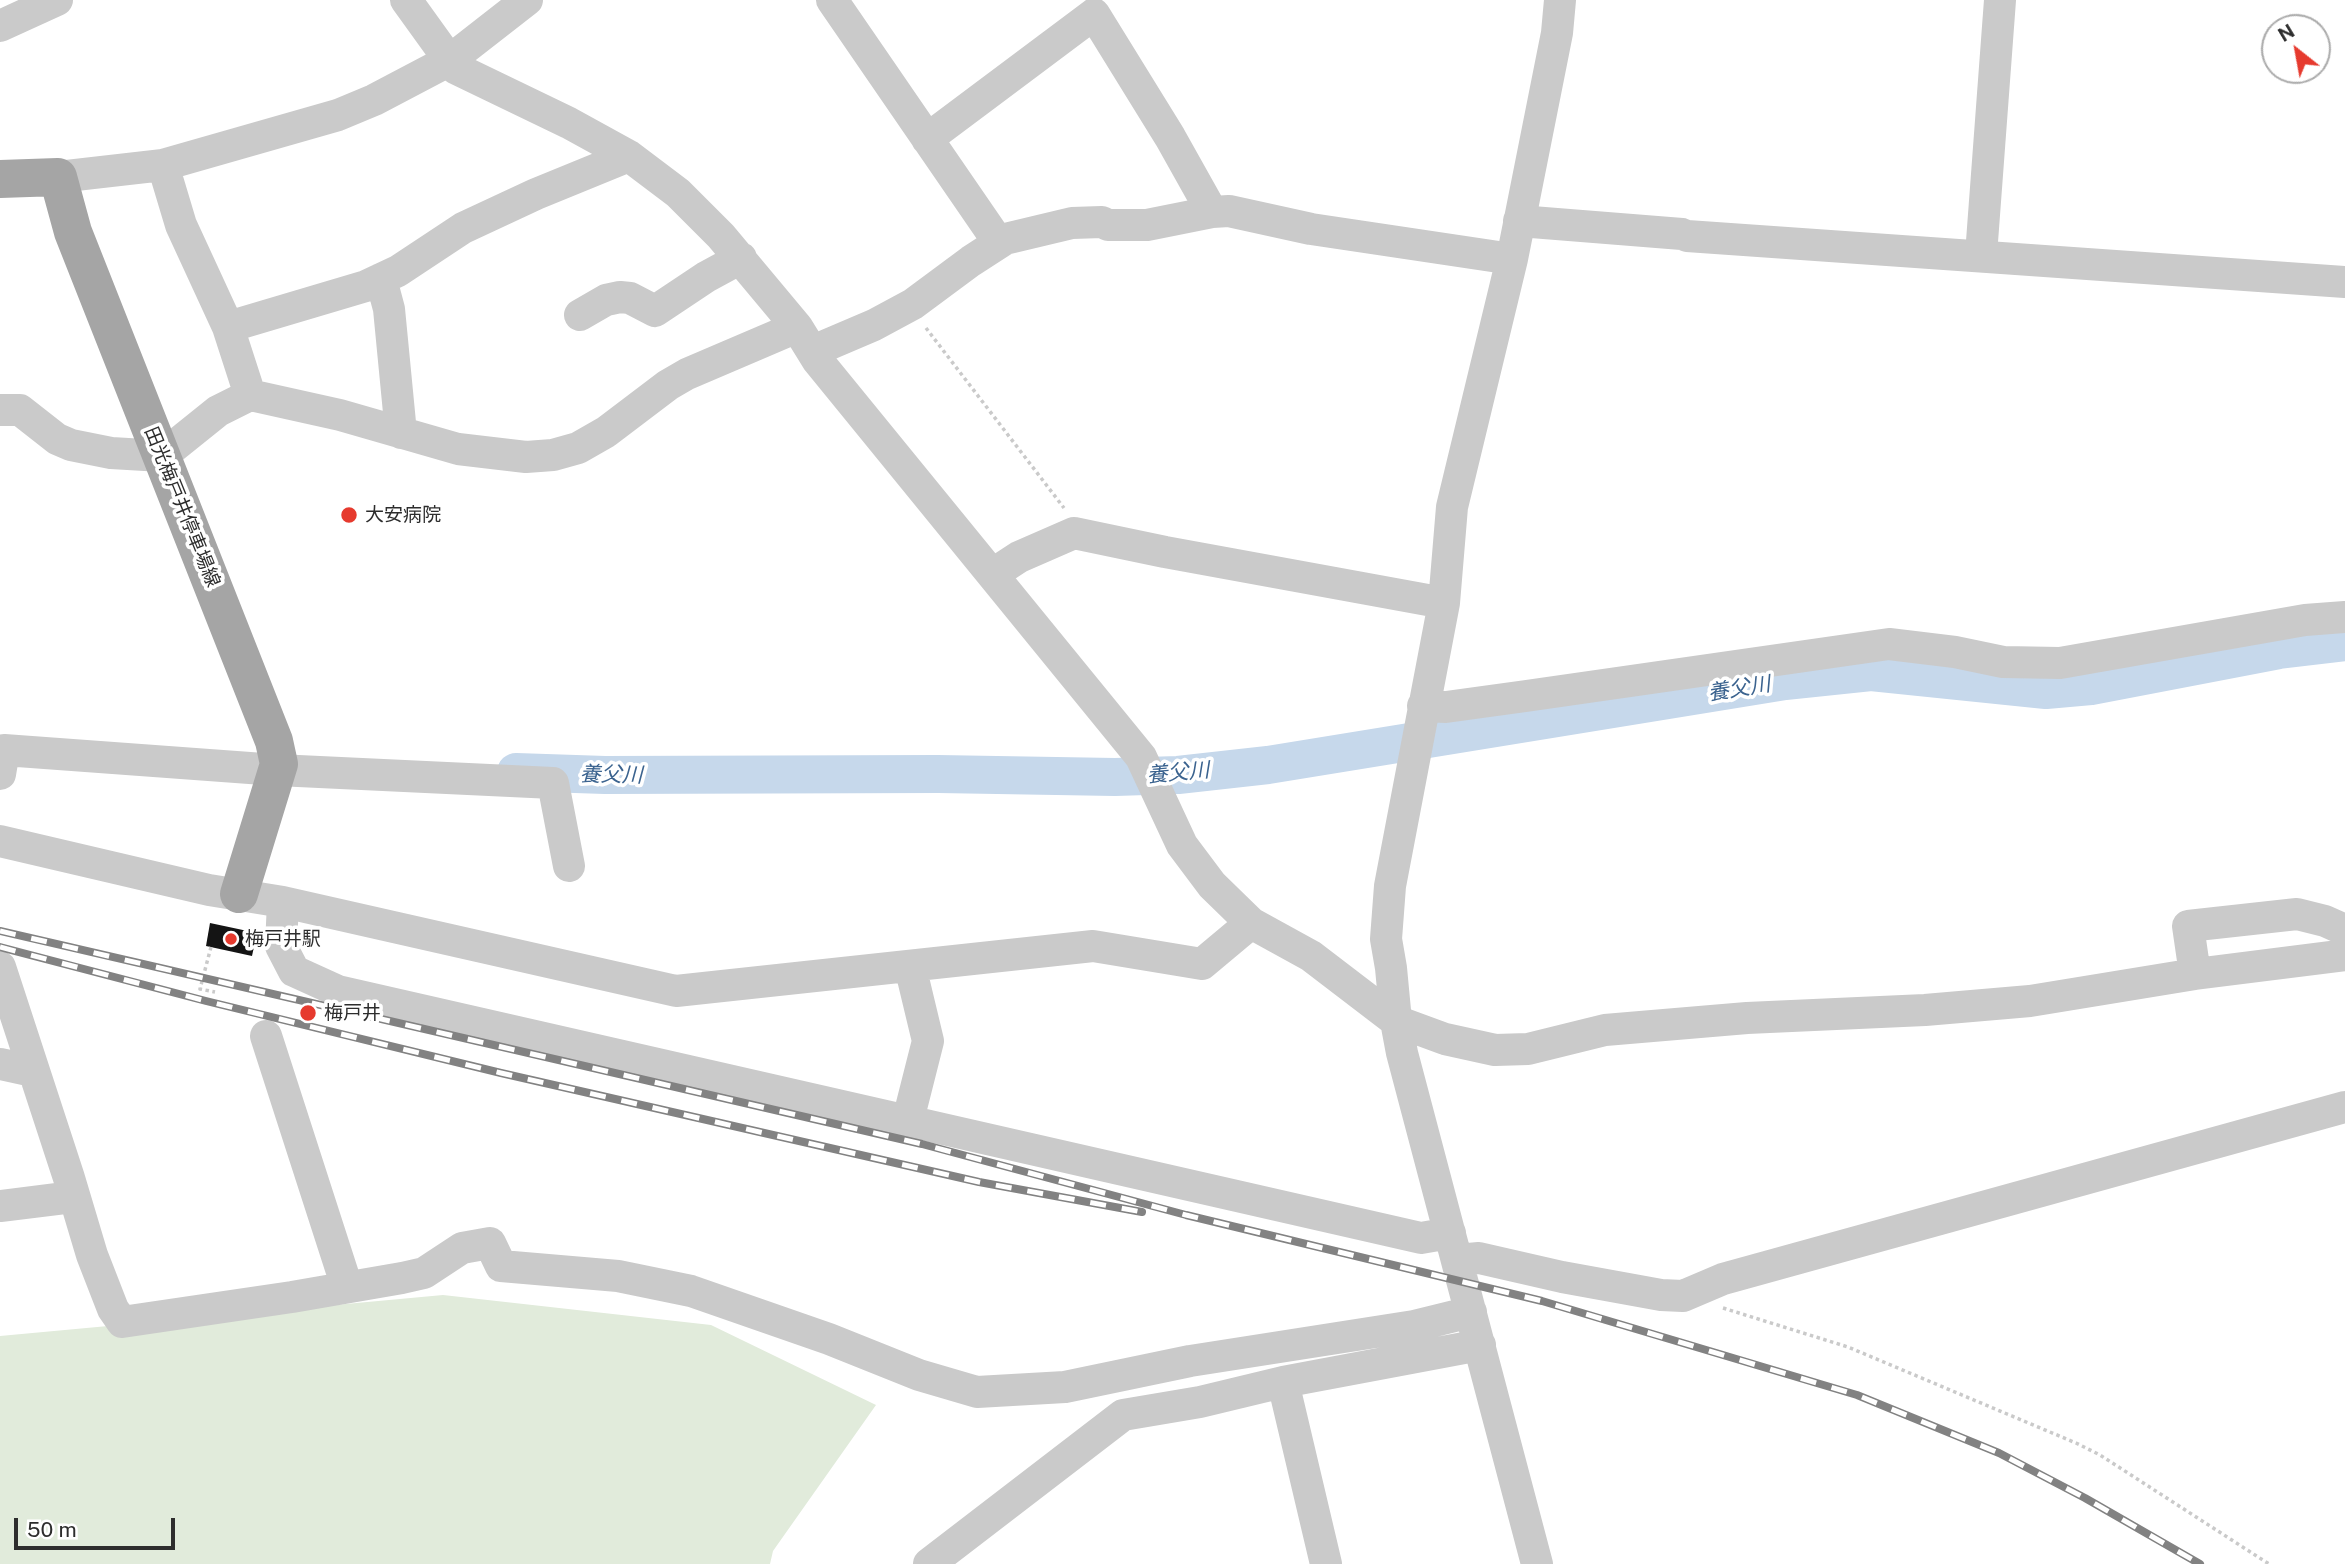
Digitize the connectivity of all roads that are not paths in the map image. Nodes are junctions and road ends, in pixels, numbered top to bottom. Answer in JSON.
{"nodes":[{"id":1,"x":57,"y":0,"type":"edge"},
{"id":2,"x":406,"y":0,"type":"edge"},
{"id":3,"x":527,"y":0,"type":"edge"},
{"id":4,"x":832,"y":0,"type":"edge"},
{"id":5,"x":1560,"y":0,"type":"edge"},
{"id":6,"x":2000,"y":0,"type":"edge"},
{"id":7,"x":0,"y":26,"type":"edge"},
{"id":8,"x":450,"y":60,"type":"junction"},
{"id":9,"x":927,"y":139,"type":"junction"},
{"id":10,"x":629,"y":156,"type":"junction"},
{"id":11,"x":163,"y":166,"type":"junction"},
{"id":12,"x":58,"y":177,"type":"junction"},
{"id":13,"x":0,"y":179,"type":"edge"},
{"id":14,"x":1212,"y":212,"type":"junction"},
{"id":15,"x":1519,"y":221,"type":"junction"},
{"id":16,"x":999,"y":243,"type":"junction"},
{"id":17,"x":1981,"y":255,"type":"junction"},
{"id":18,"x":741,"y":258,"type":"junction"},
{"id":19,"x":1512,"y":260,"type":"junction"},
{"id":20,"x":381,"y":279,"type":"junction"},
{"id":21,"x":2345,"y":282,"type":"edge"},
{"id":22,"x":580,"y":315,"type":"dead end"},
{"id":23,"x":228,"y":327,"type":"junction"},
{"id":24,"x":805,"y":339,"type":"junction"},
{"id":25,"x":250,"y":395,"type":"junction"},
{"id":26,"x":0,"y":410,"type":"edge"},
{"id":27,"x":401,"y":433,"type":"junction"},
{"id":28,"x":162,"y":456,"type":"junction"},
{"id":29,"x":993,"y":574,"type":"junction"},
{"id":30,"x":1444,"y":603,"type":"junction"},
{"id":31,"x":2345,"y":617,"type":"edge"},
{"id":32,"x":1422,"y":712,"type":"junction"},
{"id":33,"x":277,"y":758,"type":"junction"},
{"id":34,"x":0,"y":774,"type":"edge"},
{"id":35,"x":0,"y":841,"type":"edge"},
{"id":36,"x":569,"y":866,"type":"dead end"},
{"id":37,"x":239,"y":894,"type":"junction"},
{"id":38,"x":283,"y":902,"type":"junction"},
{"id":39,"x":1251,"y":923,"type":"junction"},
{"id":40,"x":2345,"y":930,"type":"edge"},
{"id":41,"x":2345,"y":955,"type":"edge"},
{"id":42,"x":910,"y":966,"type":"junction"},
{"id":43,"x":0,"y":967,"type":"edge"},
{"id":44,"x":2196,"y":974,"type":"junction"},
{"id":45,"x":1396,"y":1021,"type":"junction"},
{"id":46,"x":266,"y":1036,"type":"dead end"},
{"id":47,"x":0,"y":1064,"type":"edge"},
{"id":48,"x":33,"y":1071,"type":"junction"},
{"id":49,"x":2345,"y":1107,"type":"edge"},
{"id":50,"x":908,"y":1120,"type":"junction"},
{"id":51,"x":73,"y":1197,"type":"junction"},
{"id":52,"x":0,"y":1206,"type":"edge"},
{"id":53,"x":1453,"y":1246,"type":"junction"},
{"id":54,"x":347,"y":1287,"type":"junction"},
{"id":55,"x":1471,"y":1312,"type":"junction"},
{"id":56,"x":1480,"y":1345,"type":"junction"},
{"id":57,"x":1283,"y":1382,"type":"junction"},
{"id":58,"x":929,"y":1564,"type":"edge"},
{"id":59,"x":1326,"y":1564,"type":"edge"},
{"id":60,"x":1537,"y":1564,"type":"edge"}],
"edges":[{"from":1,"to":7,"type":"street"},
{"from":2,"to":8,"type":"street"},
{"from":3,"to":8,"type":"street"},
{"from":4,"to":9,"type":"street"},
{"from":5,"to":15,"type":"street"},
{"from":6,"to":17,"type":"street"},
{"from":8,"to":10,"type":"street"},
{"from":8,"to":11,"type":"street"},
{"from":9,"to":14,"type":"street"},
{"from":9,"to":16,"type":"street"},
{"from":10,"to":18,"type":"street"},
{"from":10,"to":20,"type":"street"},
{"from":11,"to":12,"type":"street"},
{"from":11,"to":23,"type":"street"},
{"from":12,"to":13,"type":"main road"},
{"from":12,"to":28,"type":"main road","name":"田光梅戸井停車場線"},
{"from":14,"to":16,"type":"street"},
{"from":14,"to":19,"type":"street"},
{"from":15,"to":17,"type":"street"},
{"from":15,"to":19,"type":"street"},
{"from":16,"to":24,"type":"street"},
{"from":17,"to":21,"type":"street"},
{"from":18,"to":22,"type":"street"},
{"from":18,"to":24,"type":"street"},
{"from":19,"to":30,"type":"street"},
{"from":20,"to":23,"type":"street"},
{"from":20,"to":27,"type":"street"},
{"from":23,"to":25,"type":"street"},
{"from":24,"to":27,"type":"street"},
{"from":24,"to":29,"type":"street"},
{"from":25,"to":27,"type":"street"},
{"from":25,"to":28,"type":"street"},
{"from":26,"to":28,"type":"street"},
{"from":28,"to":33,"type":"main road","name":"田光梅戸井停車場線"},
{"from":29,"to":30,"type":"street"},
{"from":29,"to":39,"type":"street"},
{"from":30,"to":32,"type":"street"},
{"from":31,"to":32,"type":"street"},
{"from":32,"to":45,"type":"street"},
{"from":33,"to":34,"type":"street"},
{"from":33,"to":36,"type":"street"},
{"from":33,"to":37,"type":"main road"},
{"from":35,"to":37,"type":"street"},
{"from":37,"to":38,"type":"street"},
{"from":38,"to":42,"type":"street"},
{"from":38,"to":50,"type":"street"},
{"from":39,"to":42,"type":"street"},
{"from":39,"to":45,"type":"street"},
{"from":40,"to":44,"type":"street"},
{"from":41,"to":44,"type":"street"},
{"from":42,"to":50,"type":"street"},
{"from":43,"to":48,"type":"street"},
{"from":44,"to":45,"type":"street"},
{"from":45,"to":53,"type":"street"},
{"from":46,"to":54,"type":"street"},
{"from":47,"to":48,"type":"street"},
{"from":48,"to":51,"type":"street"},
{"from":49,"to":53,"type":"street"},
{"from":50,"to":53,"type":"street"},
{"from":51,"to":52,"type":"street"},
{"from":51,"to":54,"type":"street"},
{"from":53,"to":55,"type":"street"},
{"from":54,"to":55,"type":"street"},
{"from":55,"to":56,"type":"street"},
{"from":56,"to":57,"type":"street"},
{"from":56,"to":60,"type":"street"},
{"from":57,"to":58,"type":"street"},
{"from":57,"to":59,"type":"street"}]}
